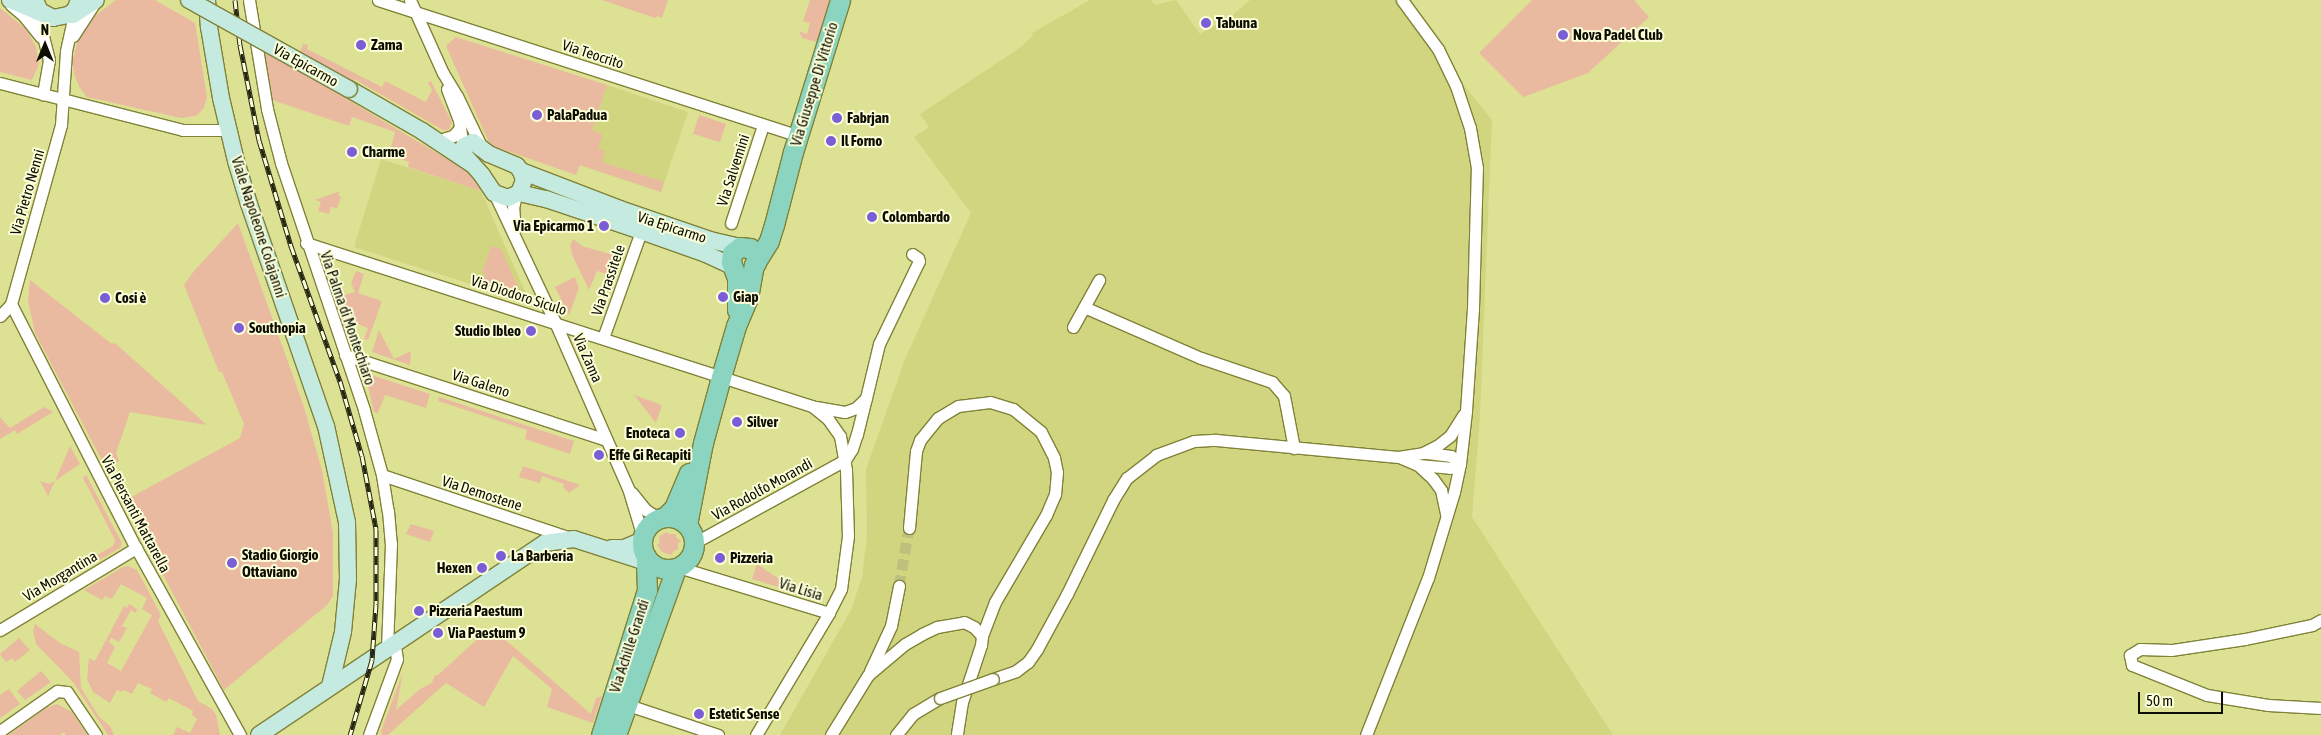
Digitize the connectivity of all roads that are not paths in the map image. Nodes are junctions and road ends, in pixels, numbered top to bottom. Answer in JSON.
{"nodes":[{"id":1,"x":5,"y":0,"type":"edge"},
{"id":2,"x":10,"y":0,"type":"edge"},
{"id":3,"x":97,"y":0,"type":"edge"},
{"id":4,"x":189,"y":0,"type":"edge"},
{"id":5,"x":207,"y":0,"type":"edge"},
{"id":6,"x":249,"y":0,"type":"edge"},
{"id":7,"x":378,"y":0,"type":"edge"},
{"id":8,"x":410,"y":0,"type":"edge"},
{"id":9,"x":840,"y":0,"type":"edge"},
{"id":10,"x":1402,"y":0,"type":"edge"},
{"id":11,"x":55,"y":9,"type":"edge"},
{"id":12,"x":416,"y":12,"type":"junction"},
{"id":13,"x":46,"y":47,"type":"junction"},
{"id":14,"x":66,"y":51,"type":"junction"},
{"id":15,"x":443,"y":73,"type":"junction"},
{"id":16,"x":0,"y":83,"type":"edge"},
{"id":17,"x":43,"y":94,"type":"junction"},
{"id":18,"x":64,"y":100,"type":"junction"},
{"id":19,"x":763,"y":125,"type":"junction"},
{"id":20,"x":228,"y":130,"type":"junction"},
{"id":21,"x":422,"y":131,"type":"junction"},
{"id":22,"x":798,"y":136,"type":"junction"},
{"id":23,"x":468,"y":142,"type":"junction"},
{"id":24,"x":472,"y":164,"type":"junction"},
{"id":25,"x":789,"y":168,"type":"junction"},
{"id":26,"x":521,"y":171,"type":"junction"},
{"id":27,"x":494,"y":193,"type":"junction"},
{"id":28,"x":518,"y":194,"type":"junction"},
{"id":29,"x":731,"y":223,"type":"dead end"},
{"id":30,"x":641,"y":231,"type":"junction"},
{"id":31,"x":517,"y":240,"type":"junction"},
{"id":32,"x":306,"y":243,"type":"junction"},
{"id":33,"x":741,"y":247,"type":"junction"},
{"id":34,"x":912,"y":254,"type":"dead end"},
{"id":35,"x":755,"y":264,"type":"junction"},
{"id":36,"x":734,"y":267,"type":"junction"},
{"id":37,"x":1099,"y":280,"type":"dead end"},
{"id":38,"x":11,"y":304,"type":"junction"},
{"id":39,"x":1084,"y":307,"type":"junction"},
{"id":40,"x":0,"y":316,"type":"edge"},
{"id":41,"x":556,"y":322,"type":"junction"},
{"id":42,"x":736,"y":326,"type":"junction"},
{"id":43,"x":1073,"y":327,"type":"dead end"},
{"id":44,"x":603,"y":338,"type":"junction"},
{"id":45,"x":346,"y":355,"type":"junction"},
{"id":46,"x":721,"y":377,"type":"junction"},
{"id":47,"x":866,"y":398,"type":"junction"},
{"id":48,"x":812,"y":406,"type":"junction"},
{"id":49,"x":1466,"y":411,"type":"junction"},
{"id":50,"x":607,"y":440,"type":"junction"},
{"id":51,"x":703,"y":443,"type":"junction"},
{"id":52,"x":1294,"y":448,"type":"junction"},
{"id":53,"x":1422,"y":453,"type":"junction"},
{"id":54,"x":1398,"y":457,"type":"junction"},
{"id":55,"x":845,"y":460,"type":"junction"},
{"id":56,"x":1460,"y":464,"type":"junction"},
{"id":57,"x":1418,"y":465,"type":"junction"},
{"id":58,"x":382,"y":475,"type":"junction"},
{"id":59,"x":628,"y":488,"type":"junction"},
{"id":60,"x":663,"y":518,"type":"junction"},
{"id":61,"x":1447,"y":518,"type":"junction"},
{"id":62,"x":687,"y":525,"type":"junction"},
{"id":63,"x":909,"y":528,"type":"tunnel mouth"},
{"id":64,"x":574,"y":539,"type":"junction"},
{"id":65,"x":694,"y":543,"type":"junction"},
{"id":66,"x":136,"y":548,"type":"junction"},
{"id":67,"x":647,"y":552,"type":"junction"},
{"id":68,"x":677,"y":567,"type":"junction"},
{"id":69,"x":900,"y":586,"type":"tunnel mouth"},
{"id":70,"x":829,"y":613,"type":"junction"},
{"id":71,"x":2321,"y":620,"type":"edge"},
{"id":72,"x":0,"y":630,"type":"edge"},
{"id":73,"x":982,"y":636,"type":"junction"},
{"id":74,"x":391,"y":648,"type":"junction"},
{"id":75,"x":868,"y":675,"type":"junction"},
{"id":76,"x":330,"y":686,"type":"junction"},
{"id":77,"x":628,"y":705,"type":"junction"},
{"id":78,"x":2321,"y":708,"type":"edge"},
{"id":79,"x":0,"y":731,"type":"edge"},
{"id":80,"x":96,"y":735,"type":"edge"},
{"id":81,"x":240,"y":735,"type":"edge"},
{"id":82,"x":259,"y":735,"type":"edge"},
{"id":83,"x":369,"y":735,"type":"edge"},
{"id":84,"x":601,"y":735,"type":"edge"},
{"id":85,"x":616,"y":735,"type":"edge"},
{"id":86,"x":718,"y":735,"type":"edge"},
{"id":87,"x":756,"y":735,"type":"edge"},
{"id":88,"x":831,"y":735,"type":"edge"},
{"id":89,"x":896,"y":735,"type":"edge"},
{"id":90,"x":956,"y":735,"type":"edge"},
{"id":91,"x":1366,"y":735,"type":"edge"}],
"edges":[{"from":1,"to":13,"type":"street"},
{"from":2,"to":11,"type":"street"},
{"from":3,"to":11,"type":"street"},
{"from":3,"to":14,"type":"street"},
{"from":4,"to":21,"type":"street","name":"Via Epicarmo","bridge":true},
{"from":5,"to":20,"type":"street","name":"Viale Napoleone Colajanni"},
{"from":6,"to":32,"type":"street","name":"Via Palma di Montechiaro"},
{"from":7,"to":12,"type":"street","name":"Via Teocrito"},
{"from":8,"to":12,"type":"street"},
{"from":9,"to":22,"type":"main road","name":"Via Giuseppe Di Vittorio"},
{"from":10,"to":49,"type":"street"},
{"from":11,"to":13,"type":"street"},
{"from":11,"to":14,"type":"street"},
{"from":12,"to":15,"type":"street"},
{"from":12,"to":19,"type":"street","name":"Via Teocrito"},
{"from":13,"to":17,"type":"street"},
{"from":14,"to":18,"type":"street","name":"Via Pietro Nenni"},
{"from":15,"to":23,"type":"street"},
{"from":15,"to":23,"type":"street"},
{"from":16,"to":17,"type":"street"},
{"from":17,"to":18,"type":"street"},
{"from":18,"to":20,"type":"street"},
{"from":18,"to":38,"type":"street","name":"Via Pietro Nenni"},
{"from":19,"to":22,"type":"street","name":"Via Teocrito"},
{"from":19,"to":29,"type":"street","name":"Via Salvemini"},
{"from":20,"to":76,"type":"street","name":"Viale Napoleone Colajanni"},
{"from":21,"to":23,"type":"street"},
{"from":21,"to":24,"type":"street"},
{"from":22,"to":25,"type":"main road","name":"Via Giuseppe Di Vittorio"},
{"from":23,"to":24,"type":"street"},
{"from":23,"to":26,"type":"street","name":"Via Epicarmo"},
{"from":24,"to":27,"type":"street"},
{"from":25,"to":33,"type":"main road"},
{"from":25,"to":35,"type":"main road"},
{"from":26,"to":28,"type":"street"},
{"from":26,"to":33,"type":"street","name":"Via Epicarmo"},
{"from":27,"to":28,"type":"street","name":"Via Epicarmo"},
{"from":27,"to":31,"type":"street","name":"Via Zama"},
{"from":28,"to":30,"type":"street","name":"Via Epicarmo"},
{"from":28,"to":31,"type":"street"},
{"from":30,"to":36,"type":"street","name":"Via Epicarmo"},
{"from":30,"to":44,"type":"street","name":"Via Prassitele"},
{"from":31,"to":41,"type":"street","name":"Via Zama"},
{"from":32,"to":41,"type":"street","name":"Via Diodoro Siculo"},
{"from":32,"to":45,"type":"street","name":"Via Palma di Montechiaro"},
{"from":33,"to":35,"type":"main road"},
{"from":33,"to":36,"type":"main road"},
{"from":34,"to":47,"type":"street"},
{"from":35,"to":36,"type":"main road"},
{"from":35,"to":42,"type":"main road"},
{"from":36,"to":42,"type":"main road"},
{"from":37,"to":39,"type":"street"},
{"from":38,"to":40,"type":"street","name":"Via Pietro Nenni"},
{"from":38,"to":66,"type":"street","name":"Via Piersanti Mattarella"},
{"from":39,"to":43,"type":"street"},
{"from":39,"to":52,"type":"street"},
{"from":41,"to":44,"type":"street","name":"Via Diodoro Siculo"},
{"from":41,"to":50,"type":"street","name":"Via Zama"},
{"from":42,"to":46,"type":"main road"},
{"from":44,"to":46,"type":"street","name":"Via Diodoro Siculo"},
{"from":45,"to":50,"type":"street","name":"Via Galeno"},
{"from":45,"to":58,"type":"street","name":"Via Palma di Montechiaro"},
{"from":46,"to":48,"type":"street","name":"Via Diodoro Siculo"},
{"from":46,"to":51,"type":"main road"},
{"from":47,"to":48,"type":"street","name":"Via Diodoro Siculo"},
{"from":47,"to":55,"type":"street"},
{"from":48,"to":55,"type":"street"},
{"from":49,"to":53,"type":"street"},
{"from":49,"to":56,"type":"street"},
{"from":50,"to":59,"type":"street","name":"Via Zama"},
{"from":51,"to":60,"type":"main road"},
{"from":51,"to":62,"type":"main road"},
{"from":52,"to":54,"type":"street"},
{"from":52,"to":89,"type":"street","bridge":true},
{"from":53,"to":54,"type":"street"},
{"from":53,"to":56,"type":"street"},
{"from":54,"to":57,"type":"street"},
{"from":55,"to":65,"type":"street","name":"Via Rodolfo Morandi"},
{"from":55,"to":70,"type":"street"},
{"from":56,"to":57,"type":"street"},
{"from":56,"to":61,"type":"street"},
{"from":57,"to":61,"type":"street"},
{"from":58,"to":64,"type":"street","name":"Via Demostene"},
{"from":58,"to":74,"type":"street","name":"Via Palma di Montechiaro"},
{"from":59,"to":60,"type":"street"},
{"from":59,"to":67,"type":"street"},
{"from":60,"to":62,"type":"main road"},
{"from":60,"to":67,"type":"main road"},
{"from":61,"to":91,"type":"street"},
{"from":62,"to":65,"type":"main road"},
{"from":63,"to":73,"type":"street"},
{"from":64,"to":67,"type":"street"},
{"from":64,"to":74,"type":"street"},
{"from":65,"to":68,"type":"main road"},
{"from":66,"to":72,"type":"street","name":"Via Morgantina"},
{"from":66,"to":81,"type":"street","name":"Via Piersanti Mattarella"},
{"from":67,"to":68,"type":"main road"},
{"from":67,"to":84,"type":"main road","name":"Via Achille Grandi"},
{"from":68,"to":70,"type":"street","name":"Via Lisia"},
{"from":68,"to":77,"type":"main road","name":"Via Achille Grandi"},
{"from":69,"to":75,"type":"street"},
{"from":70,"to":87,"type":"street"},
{"from":71,"to":78,"type":"street"},
{"from":73,"to":75,"type":"street"},
{"from":73,"to":90,"type":"street"},
{"from":74,"to":76,"type":"street"},
{"from":74,"to":83,"type":"street","name":"Via Palma di Montechiaro"},
{"from":75,"to":88,"type":"street"},
{"from":76,"to":82,"type":"street"},
{"from":77,"to":85,"type":"main road","name":"Via Achille Grandi"},
{"from":77,"to":86,"type":"street"},
{"from":79,"to":80,"type":"street"}]}
